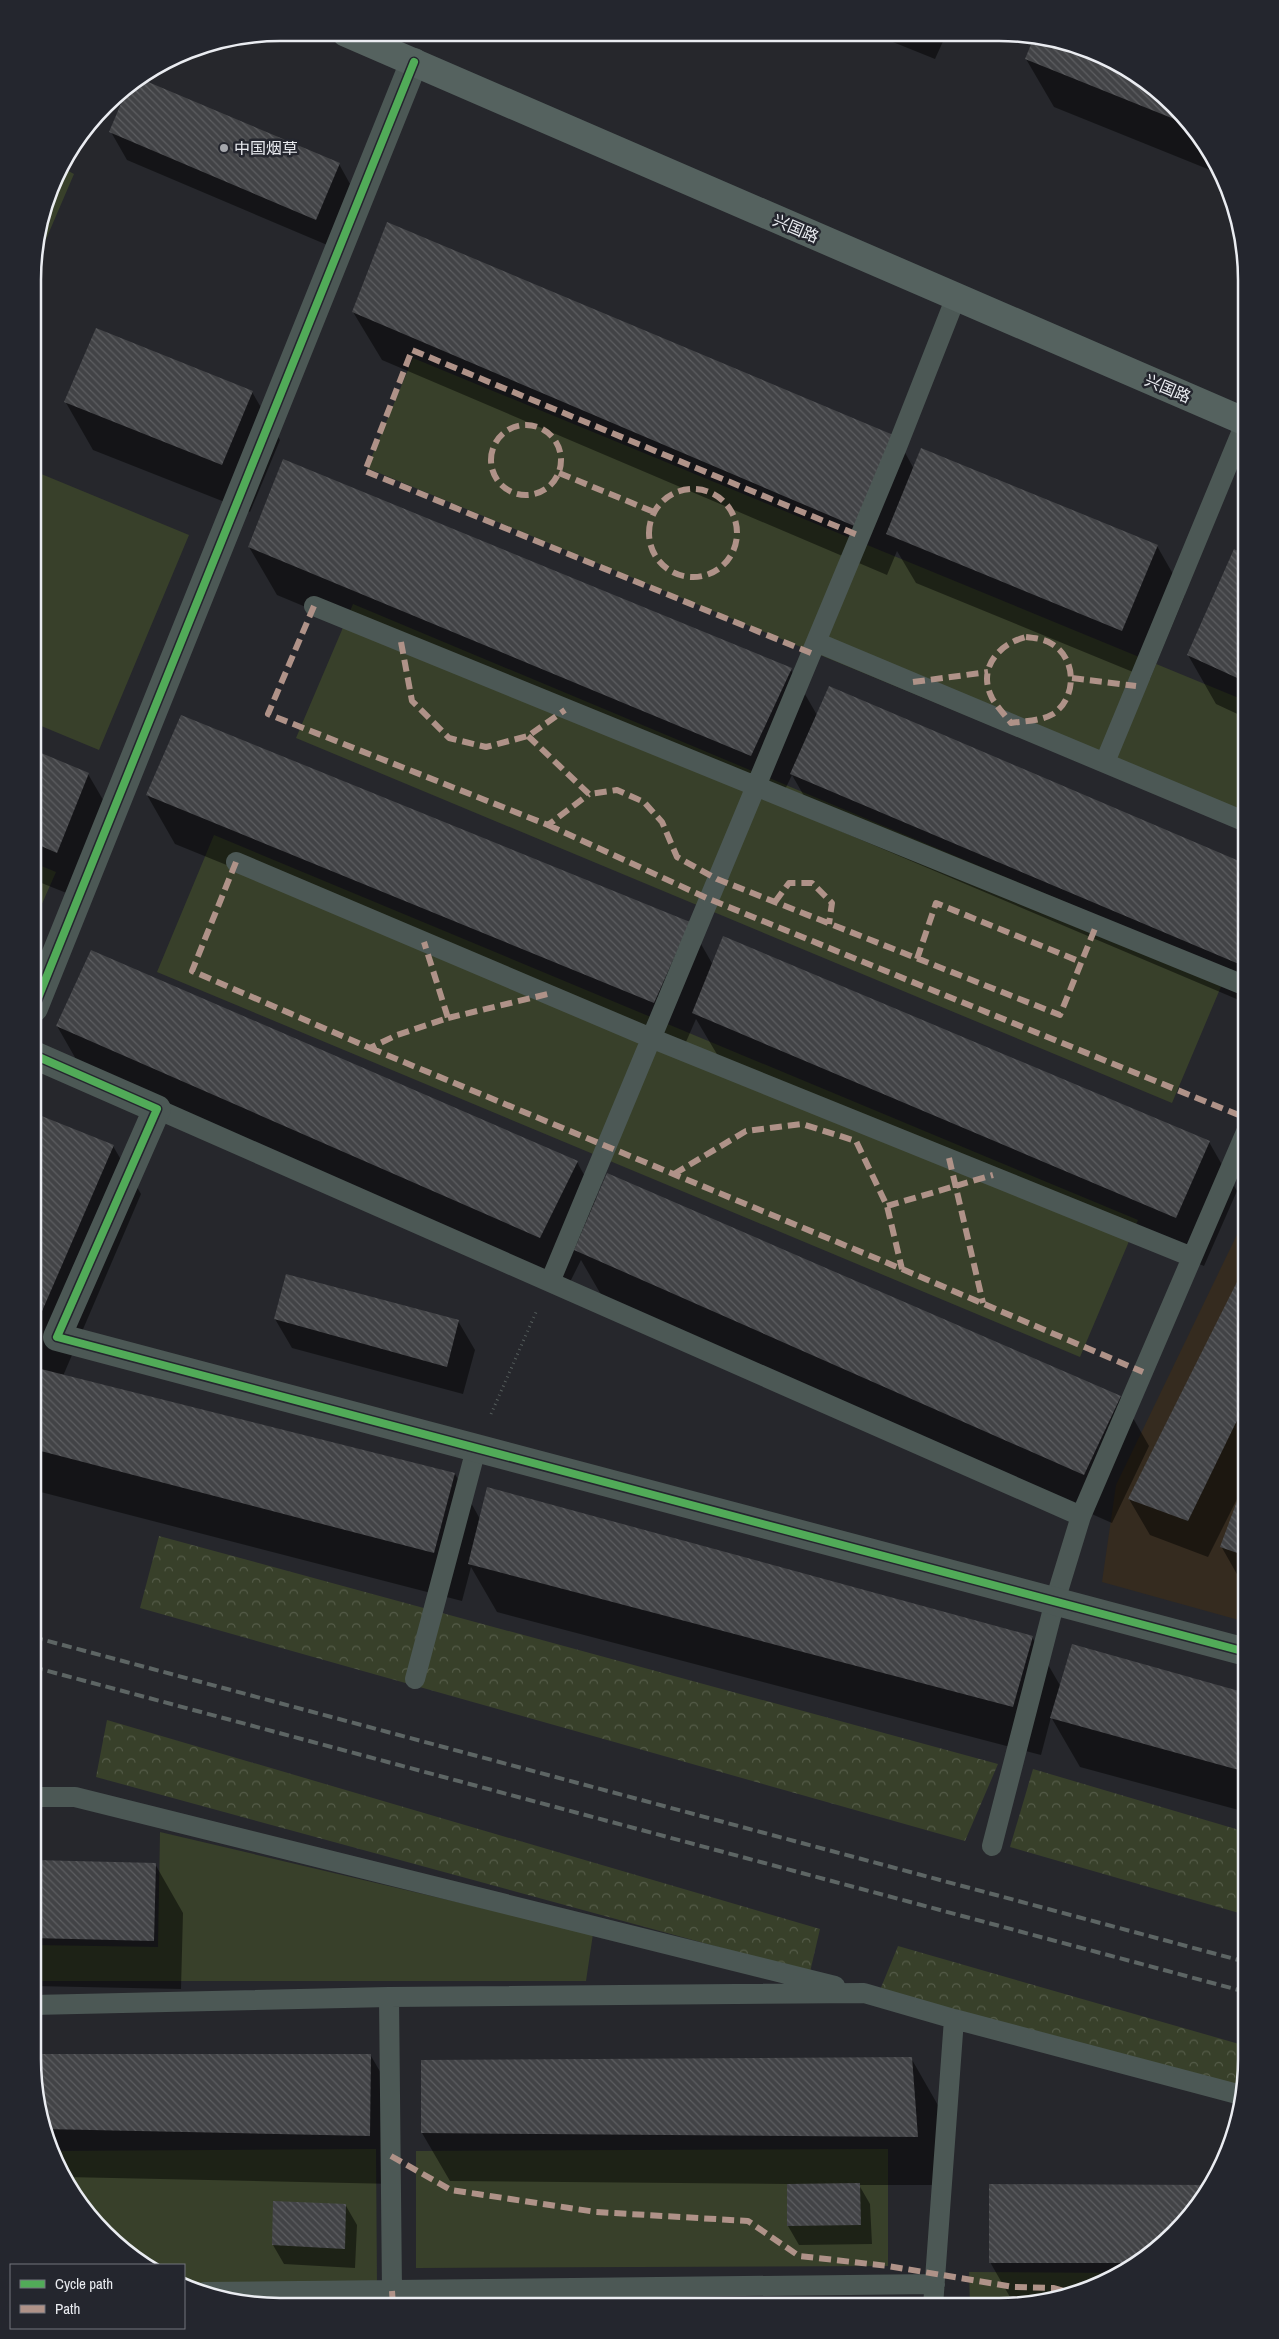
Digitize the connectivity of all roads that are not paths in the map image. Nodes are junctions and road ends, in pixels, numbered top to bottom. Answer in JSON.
{"nodes":[{"id":1,"x":383,"y":41,"type":"edge"},
{"id":2,"x":414,"y":62,"type":"junction"},
{"id":3,"x":956,"y":297,"type":"junction"},
{"id":4,"x":1238,"y":419,"type":"edge"},
{"id":5,"x":1238,"y":441,"type":"edge"},
{"id":6,"x":314,"y":606,"type":"dead end"},
{"id":7,"x":816,"y":642,"type":"junction"},
{"id":8,"x":1104,"y":762,"type":"junction"},
{"id":9,"x":755,"y":788,"type":"junction"},
{"id":10,"x":1238,"y":819,"type":"edge"},
{"id":11,"x":236,"y":862,"type":"dead end"},
{"id":12,"x":1238,"y":983,"type":"edge"},
{"id":13,"x":41,"y":991,"type":"edge"},
{"id":14,"x":651,"y":1038,"type":"junction"},
{"id":15,"x":41,"y":1059,"type":"edge"},
{"id":16,"x":156,"y":1109,"type":"junction"},
{"id":17,"x":1238,"y":1151,"type":"edge"},
{"id":18,"x":1192,"y":1257,"type":"junction"},
{"id":19,"x":550,"y":1282,"type":"junction"},
{"id":20,"x":476,"y":1449,"type":"junction"},
{"id":21,"x":1081,"y":1516,"type":"junction"},
{"id":22,"x":1055,"y":1601,"type":"junction"},
{"id":23,"x":1238,"y":1650,"type":"edge"},
{"id":24,"x":415,"y":1679,"type":"dead end"},
{"id":25,"x":41,"y":1797,"type":"edge"},
{"id":26,"x":992,"y":1846,"type":"dead end"},
{"id":27,"x":864,"y":1993,"type":"junction"},
{"id":28,"x":389,"y":1997,"type":"junction"},
{"id":29,"x":41,"y":2005,"type":"edge"},
{"id":30,"x":954,"y":2019,"type":"junction"},
{"id":31,"x":1235,"y":2093,"type":"edge"},
{"id":32,"x":935,"y":2284,"type":"junction"},
{"id":33,"x":392,"y":2291,"type":"junction"},
{"id":34,"x":228,"y":2292,"type":"edge"},
{"id":35,"x":934,"y":2298,"type":"edge"}],
"edges":[{"from":1,"to":2,"type":"main road","name":"兴国路"},
{"from":2,"to":3,"type":"main road","name":"兴国路"},
{"from":2,"to":13,"type":"street"},
{"from":3,"to":4,"type":"main road","name":"兴国路"},
{"from":3,"to":7,"type":"lane"},
{"from":5,"to":8,"type":"lane"},
{"from":6,"to":9,"type":"lane"},
{"from":7,"to":8,"type":"lane"},
{"from":7,"to":9,"type":"lane"},
{"from":8,"to":10,"type":"lane"},
{"from":9,"to":12,"type":"lane"},
{"from":9,"to":14,"type":"lane"},
{"from":11,"to":14,"type":"lane"},
{"from":14,"to":18,"type":"lane"},
{"from":14,"to":19,"type":"lane"},
{"from":15,"to":16,"type":"street"},
{"from":16,"to":19,"type":"lane"},
{"from":16,"to":20,"type":"street"},
{"from":17,"to":18,"type":"lane"},
{"from":18,"to":21,"type":"lane"},
{"from":19,"to":21,"type":"lane"},
{"from":20,"to":22,"type":"street"},
{"from":20,"to":24,"type":"lane"},
{"from":21,"to":22,"type":"lane"},
{"from":22,"to":23,"type":"street"},
{"from":22,"to":26,"type":"lane"},
{"from":25,"to":27,"type":"lane"},
{"from":27,"to":28,"type":"lane"},
{"from":27,"to":30,"type":"lane"},
{"from":28,"to":29,"type":"lane"},
{"from":28,"to":33,"type":"lane"},
{"from":30,"to":31,"type":"lane"},
{"from":30,"to":32,"type":"lane"},
{"from":32,"to":33,"type":"lane"},
{"from":32,"to":35,"type":"lane"},
{"from":33,"to":34,"type":"lane"}]}
